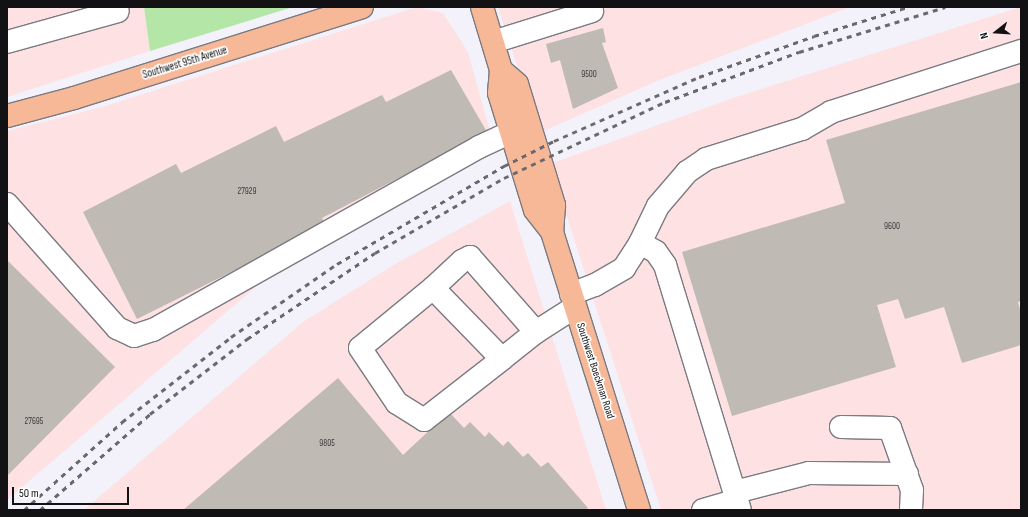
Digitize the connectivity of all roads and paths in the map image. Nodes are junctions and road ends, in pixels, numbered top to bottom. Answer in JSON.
{"nodes":[{"id":1,"x":362,"y":7,"type":"edge"},
{"id":2,"x":482,"y":7,"type":"edge"},
{"id":3,"x":118,"y":11,"type":"dead end"},
{"id":4,"x":592,"y":11,"type":"dead end"},
{"id":5,"x":7,"y":42,"type":"edge"},
{"id":6,"x":493,"y":42,"type":"junction"},
{"id":7,"x":1021,"y":51,"type":"edge"},
{"id":8,"x":501,"y":70,"type":"junction"},
{"id":9,"x":7,"y":116,"type":"edge"},
{"id":10,"x":511,"y":132,"type":"junction"},
{"id":11,"x":7,"y":204,"type":"edge"},
{"id":12,"x":552,"y":232,"type":"junction"},
{"id":13,"x":640,"y":242,"type":"junction"},
{"id":14,"x":433,"y":288,"type":"junction"},
{"id":15,"x":573,"y":300,"type":"junction"},
{"id":16,"x":536,"y":332,"type":"junction"},
{"id":17,"x":502,"y":359,"type":"junction"},
{"id":18,"x":840,"y":427,"type":"dead end"},
{"id":19,"x":907,"y":474,"type":"junction"},
{"id":20,"x":737,"y":501,"type":"edge"},
{"id":21,"x":639,"y":510,"type":"edge"},
{"id":22,"x":703,"y":510,"type":"edge"},
{"id":23,"x":911,"y":510,"type":"edge"}],
"edges":[{"from":1,"to":9,"type":"main road","name":"Southwest 95th Avenue"},
{"from":2,"to":6,"type":"main road","name":"Southwest Boeckman Road"},
{"from":3,"to":5,"type":"lane"},
{"from":4,"to":6,"type":"lane"},
{"from":6,"to":8,"type":"main road","name":"Southwest Boeckman Road"},
{"from":7,"to":13,"type":"lane"},
{"from":8,"to":10,"type":"main road","name":"Southwest Boeckman Road"},
{"from":8,"to":12,"type":"main road","name":"Southwest Boeckman Road"},
{"from":10,"to":11,"type":"lane"},
{"from":10,"to":12,"type":"main road","name":"Southwest Boeckman Road"},
{"from":12,"to":15,"type":"main road","name":"Southwest Boeckman Road"},
{"from":13,"to":15,"type":"lane"},
{"from":13,"to":20,"type":"lane"},
{"from":14,"to":16,"type":"lane"},
{"from":14,"to":17,"type":"lane"},
{"from":14,"to":17,"type":"lane"},
{"from":15,"to":16,"type":"lane"},
{"from":15,"to":21,"type":"main road","name":"Southwest Boeckman Road"},
{"from":16,"to":17,"type":"lane"},
{"from":18,"to":19,"type":"lane"},
{"from":19,"to":20,"type":"lane"},
{"from":19,"to":23,"type":"lane"},
{"from":20,"to":22,"type":"lane"}]}
